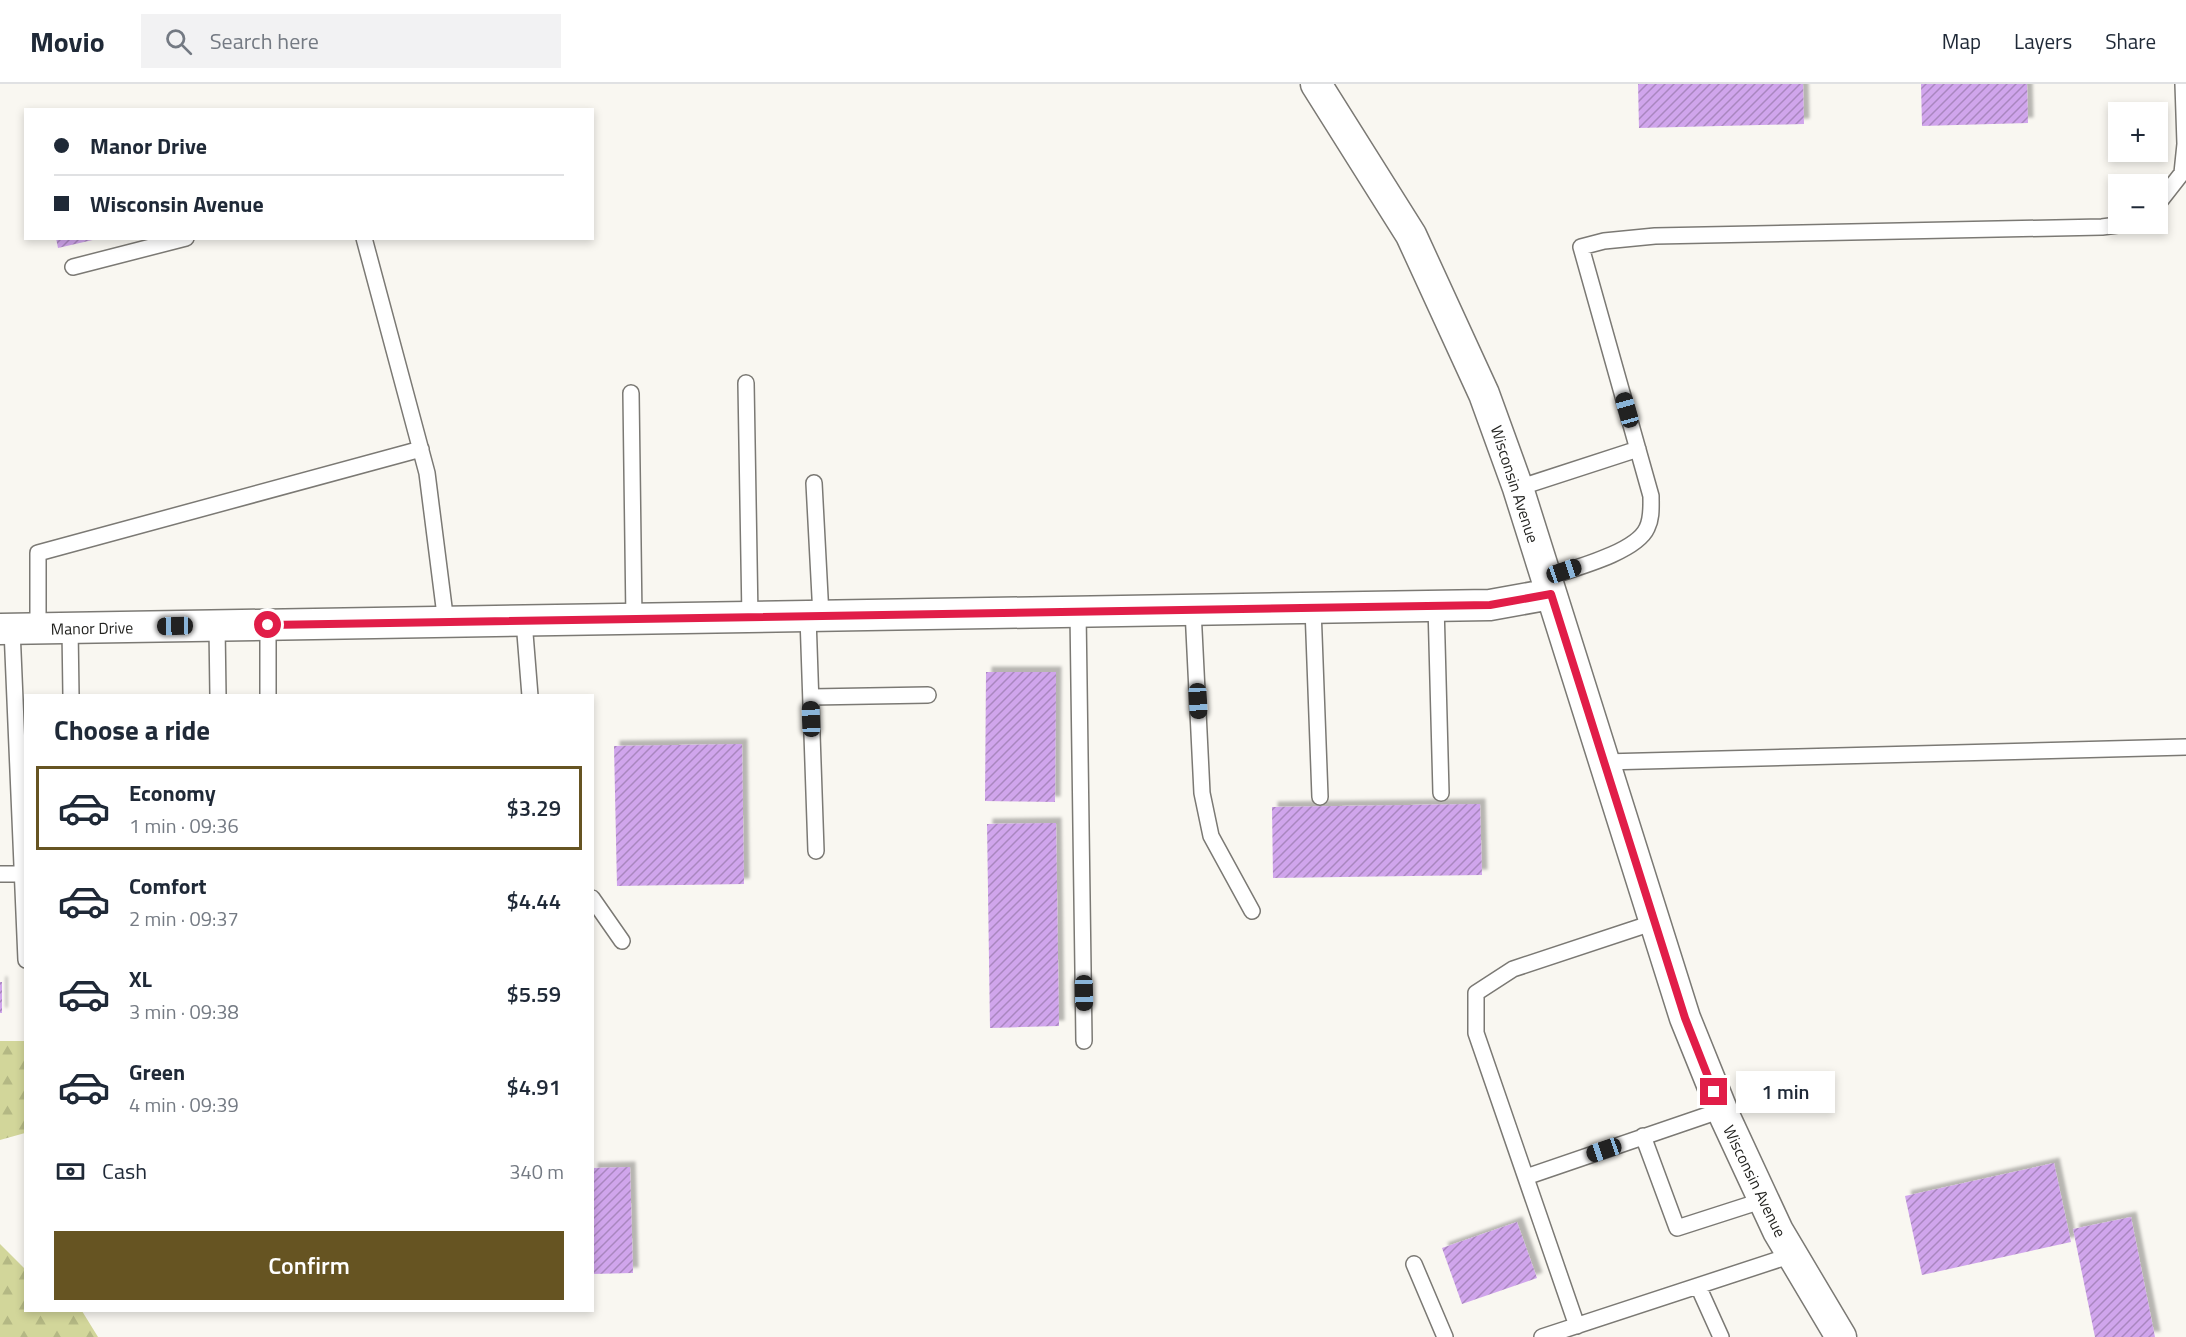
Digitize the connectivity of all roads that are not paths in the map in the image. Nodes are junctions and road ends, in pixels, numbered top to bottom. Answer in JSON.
{"nodes":[{"id":1,"x":1316,"y":84,"type":"edge"},
{"id":2,"x":2183,"y":84,"type":"edge"},
{"id":3,"x":2168,"y":191,"type":"edge"},
{"id":4,"x":2108,"y":226,"type":"edge"},
{"id":5,"x":178,"y":240,"type":"edge"},
{"id":6,"x":365,"y":240,"type":"edge"},
{"id":7,"x":73,"y":267,"type":"dead end"},
{"id":8,"x":746,"y":383,"type":"dead end"},
{"id":9,"x":631,"y":393,"type":"dead end"},
{"id":10,"x":1638,"y":448,"type":"junction"},
{"id":11,"x":420,"y":449,"type":"junction"},
{"id":12,"x":814,"y":483,"type":"dead end"},
{"id":13,"x":1518,"y":488,"type":"junction"},
{"id":14,"x":1548,"y":586,"type":"junction"},
{"id":15,"x":1436,"y":605,"type":"junction"},
{"id":16,"x":1313,"y":608,"type":"junction"},
{"id":17,"x":1193,"y":610,"type":"junction"},
{"id":18,"x":1078,"y":612,"type":"junction"},
{"id":19,"x":814,"y":617,"type":"junction"},
{"id":20,"x":750,"y":618,"type":"junction"},
{"id":21,"x":634,"y":620,"type":"junction"},
{"id":22,"x":525,"y":621,"type":"junction"},
{"id":23,"x":446,"y":623,"type":"junction"},
{"id":24,"x":268,"y":625,"type":"junction"},
{"id":25,"x":217,"y":626,"type":"junction"},
{"id":26,"x":70,"y":628,"type":"junction"},
{"id":27,"x":17,"y":629,"type":"edge"},
{"id":28,"x":71,"y":694,"type":"edge"},
{"id":29,"x":218,"y":694,"type":"edge"},
{"id":30,"x":268,"y":694,"type":"edge"},
{"id":31,"x":530,"y":694,"type":"edge"},
{"id":32,"x":928,"y":695,"type":"dead end"},
{"id":33,"x":811,"y":697,"type":"junction"},
{"id":34,"x":8,"y":726,"type":"edge"},
{"id":35,"x":2186,"y":747,"type":"edge"},
{"id":36,"x":1604,"y":762,"type":"junction"},
{"id":37,"x":1441,"y":793,"type":"dead end"},
{"id":38,"x":1320,"y":797,"type":"dead end"},
{"id":39,"x":816,"y":851,"type":"dead end"},
{"id":40,"x":0,"y":874,"type":"edge"},
{"id":41,"x":21,"y":874,"type":"junction"},
{"id":42,"x":594,"y":901,"type":"edge"},
{"id":43,"x":1252,"y":911,"type":"dead end"},
{"id":44,"x":1654,"y":922,"type":"junction"},
{"id":45,"x":24,"y":926,"type":"edge"},
{"id":46,"x":622,"y":941,"type":"dead end"},
{"id":47,"x":1084,"y":1041,"type":"dead end"},
{"id":48,"x":1722,"y":1110,"type":"junction"},
{"id":49,"x":1643,"y":1136,"type":"junction"},
{"id":50,"x":1526,"y":1177,"type":"junction"},
{"id":51,"x":1764,"y":1200,"type":"junction"},
{"id":52,"x":1792,"y":1255,"type":"junction"},
{"id":53,"x":1414,"y":1264,"type":"dead end"},
{"id":54,"x":1698,"y":1286,"type":"junction"},
{"id":55,"x":1577,"y":1326,"type":"junction"},
{"id":56,"x":1445,"y":1337,"type":"edge"},
{"id":57,"x":1542,"y":1337,"type":"edge"},
{"id":58,"x":1721,"y":1337,"type":"edge"},
{"id":59,"x":1841,"y":1337,"type":"edge"}],
"edges":[{"from":1,"to":13,"type":"street","name":"Wisconsin Avenue"},
{"from":2,"to":3,"type":"lane"},
{"from":4,"to":10,"type":"lane"},
{"from":5,"to":7,"type":"lane"},
{"from":6,"to":11,"type":"lane"},
{"from":8,"to":20,"type":"lane"},
{"from":9,"to":21,"type":"lane"},
{"from":10,"to":13,"type":"lane"},
{"from":10,"to":14,"type":"lane"},
{"from":11,"to":23,"type":"lane"},
{"from":11,"to":27,"type":"lane"},
{"from":12,"to":19,"type":"lane"},
{"from":13,"to":14,"type":"street","name":"Wisconsin Avenue"},
{"from":14,"to":15,"type":"street","name":"Manor Drive"},
{"from":14,"to":36,"type":"street","name":"Wisconsin Avenue"},
{"from":15,"to":16,"type":"street","name":"Manor Drive"},
{"from":15,"to":37,"type":"lane"},
{"from":16,"to":17,"type":"street","name":"Manor Drive"},
{"from":16,"to":38,"type":"lane"},
{"from":17,"to":18,"type":"street","name":"Manor Drive"},
{"from":17,"to":43,"type":"lane"},
{"from":18,"to":19,"type":"street","name":"Manor Drive"},
{"from":18,"to":47,"type":"lane"},
{"from":19,"to":20,"type":"street","name":"Manor Drive"},
{"from":19,"to":33,"type":"lane"},
{"from":20,"to":21,"type":"street","name":"Manor Drive"},
{"from":21,"to":22,"type":"street","name":"Manor Drive"},
{"from":22,"to":23,"type":"street","name":"Manor Drive"},
{"from":22,"to":31,"type":"lane"},
{"from":23,"to":24,"type":"street","name":"Manor Drive"},
{"from":24,"to":25,"type":"street","name":"Manor Drive"},
{"from":24,"to":30,"type":"lane"},
{"from":25,"to":26,"type":"street","name":"Manor Drive"},
{"from":25,"to":29,"type":"lane"},
{"from":26,"to":27,"type":"street","name":"Manor Drive"},
{"from":26,"to":28,"type":"lane"},
{"from":27,"to":34,"type":"lane"},
{"from":32,"to":33,"type":"lane"},
{"from":33,"to":39,"type":"lane"},
{"from":34,"to":41,"type":"lane"},
{"from":35,"to":36,"type":"lane"},
{"from":36,"to":44,"type":"street","name":"Wisconsin Avenue"},
{"from":40,"to":41,"type":"lane"},
{"from":41,"to":45,"type":"lane"},
{"from":42,"to":46,"type":"lane"},
{"from":44,"to":48,"type":"street","name":"Wisconsin Avenue"},
{"from":44,"to":50,"type":"lane"},
{"from":48,"to":49,"type":"lane"},
{"from":48,"to":51,"type":"street","name":"Wisconsin Avenue"},
{"from":49,"to":50,"type":"lane"},
{"from":49,"to":51,"type":"lane"},
{"from":50,"to":55,"type":"lane"},
{"from":51,"to":52,"type":"street","name":"Wisconsin Avenue"},
{"from":52,"to":54,"type":"lane"},
{"from":52,"to":59,"type":"street","name":"Wisconsin Avenue"},
{"from":53,"to":56,"type":"lane"},
{"from":54,"to":55,"type":"lane"},
{"from":54,"to":58,"type":"lane"},
{"from":55,"to":57,"type":"lane"}]}
